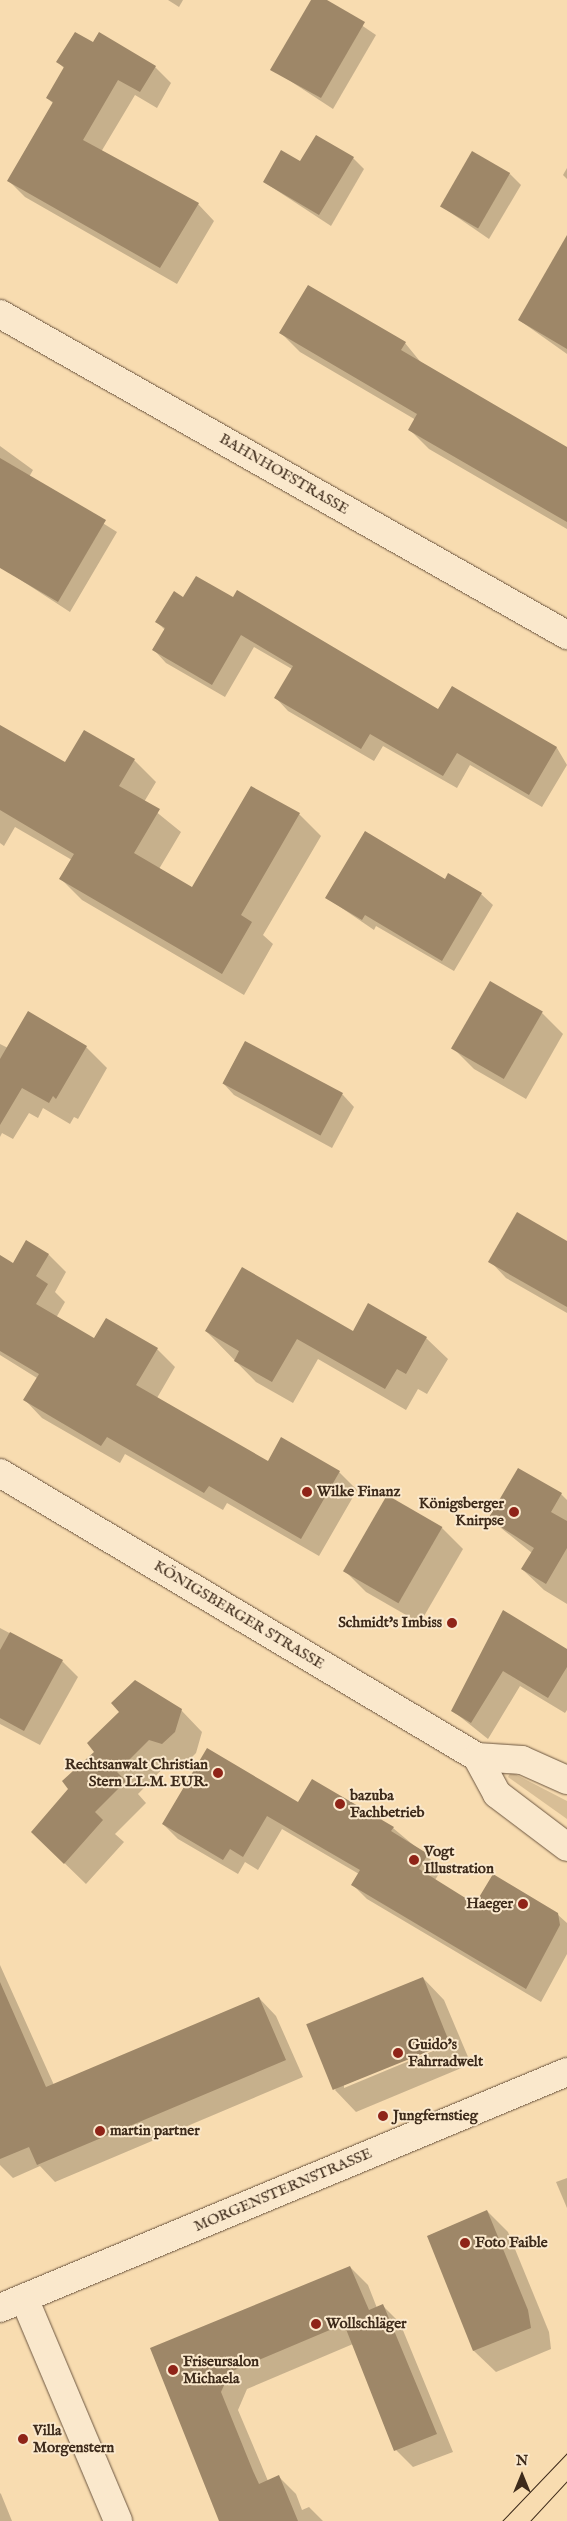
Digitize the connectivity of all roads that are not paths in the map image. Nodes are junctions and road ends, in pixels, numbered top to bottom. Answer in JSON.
{"nodes":[{"id":1,"x":0,"y":314,"type":"edge"},
{"id":2,"x":567,"y":635,"type":"edge"},
{"id":3,"x":0,"y":1473,"type":"edge"},
{"id":4,"x":477,"y":1757,"type":"junction"},
{"id":5,"x":567,"y":1780,"type":"edge"},
{"id":6,"x":567,"y":1847,"type":"edge"},
{"id":7,"x":567,"y":2072,"type":"edge"},
{"id":8,"x":12,"y":2303,"type":"edge"},
{"id":9,"x":118,"y":2521,"type":"edge"}],
"edges":[{"from":1,"to":2,"type":"main road","name":"BAHNHOFSTRASSE"},
{"from":3,"to":4,"type":"main road","name":"KÖNIGSBERGER STRASSE"},
{"from":4,"to":5,"type":"main road","name":"KÖNIGSBERGER STRASSE"},
{"from":4,"to":6,"type":"main road","name":"KÖNIGSBERGER STRASSE"},
{"from":7,"to":8,"type":"main road","name":"MORGENSTERNSTRASSE"},
{"from":8,"to":9,"type":"main road"}]}
